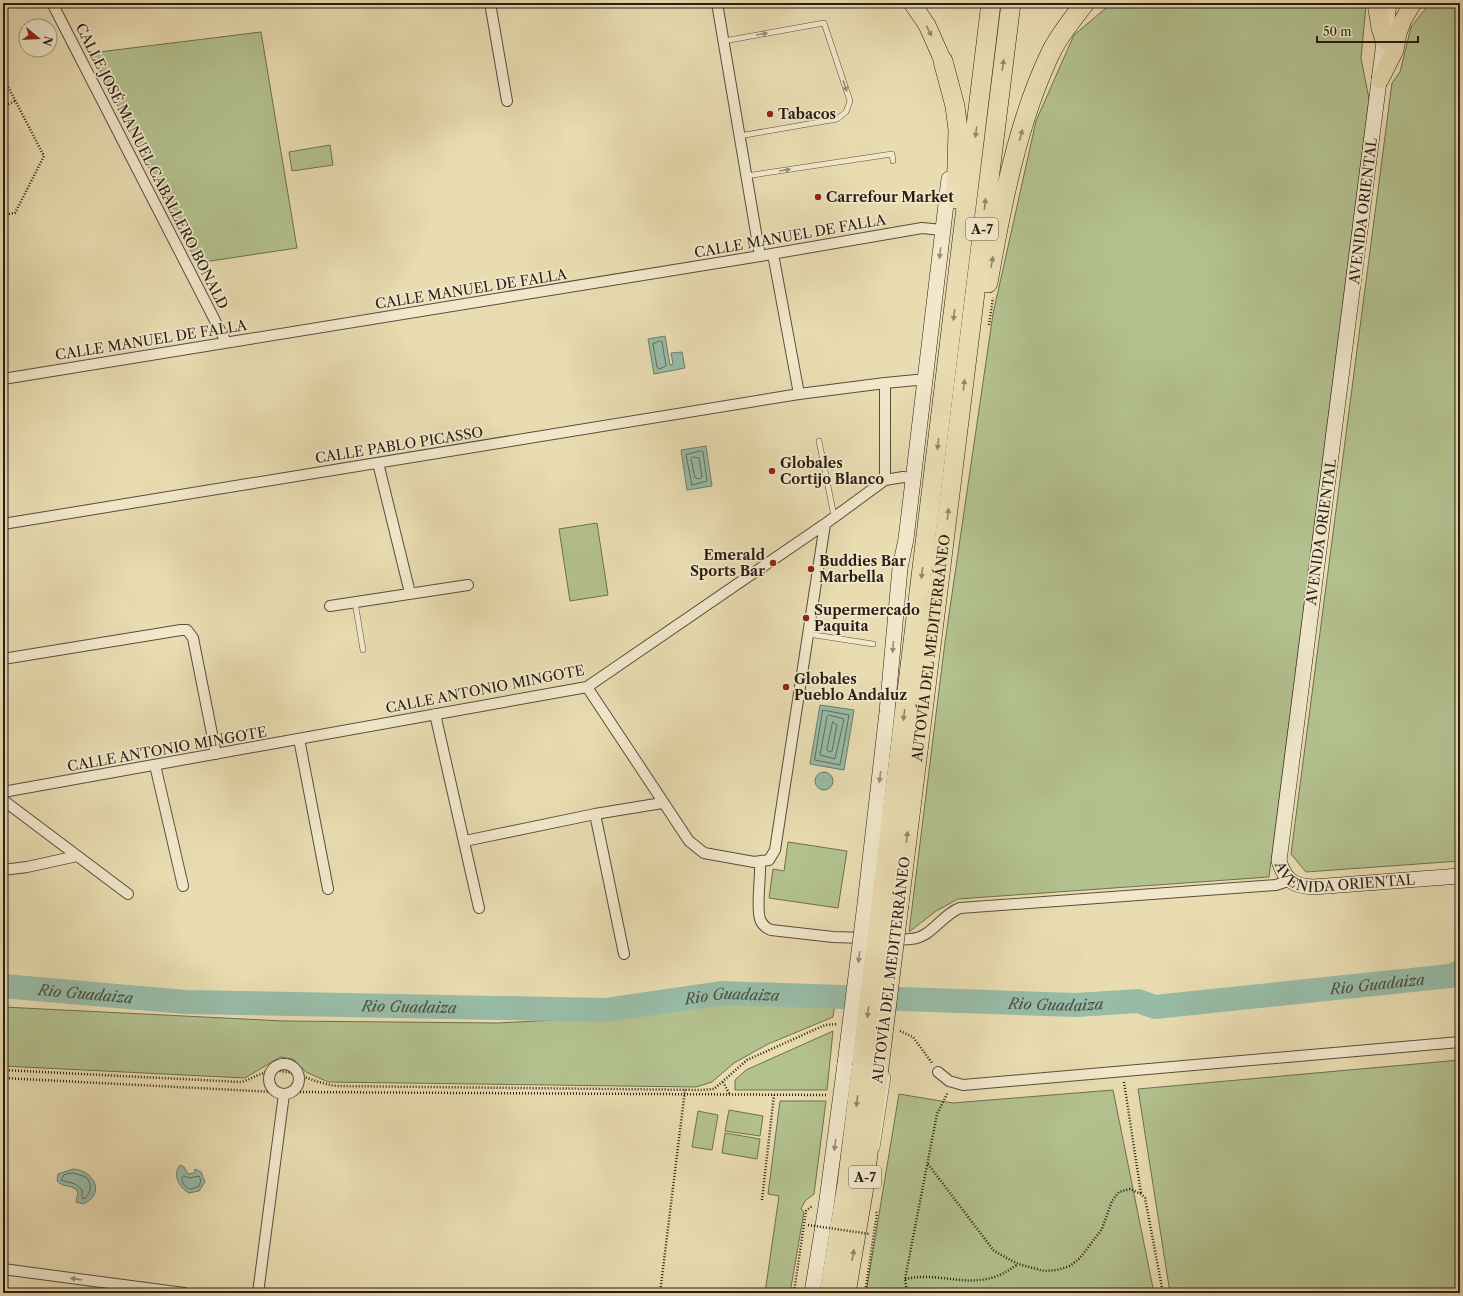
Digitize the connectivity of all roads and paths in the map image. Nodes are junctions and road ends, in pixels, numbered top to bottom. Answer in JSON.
{"nodes":[{"id":1,"x":52,"y":3,"type":"edge"},
{"id":2,"x":490,"y":3,"type":"edge"},
{"id":3,"x":717,"y":3,"type":"edge"},
{"id":4,"x":912,"y":3,"type":"edge"},
{"id":5,"x":992,"y":3,"type":"edge"},
{"id":6,"x":1011,"y":3,"type":"edge"},
{"id":7,"x":1086,"y":3,"type":"edge"},
{"id":8,"x":1413,"y":3,"type":"edge"},
{"id":9,"x":1387,"y":4,"type":"edge"},
{"id":10,"x":1385,"y":40,"type":"joint"},
{"id":11,"x":724,"y":41,"type":"junction"},
{"id":12,"x":943,"y":61,"type":"junction"},
{"id":13,"x":4,"y":78,"type":"dead end"},
{"id":14,"x":1380,"y":80,"type":"junction"},
{"id":15,"x":15,"y":101,"type":"junction"},
{"id":16,"x":507,"y":101,"type":"dead end"},
{"id":17,"x":3,"y":107,"type":"edge"},
{"id":18,"x":739,"y":136,"type":"junction"},
{"id":19,"x":893,"y":161,"type":"dead end"},
{"id":20,"x":746,"y":176,"type":"junction"},
{"id":21,"x":3,"y":215,"type":"edge"},
{"id":22,"x":942,"y":230,"type":"junction"},
{"id":23,"x":773,"y":254,"type":"junction"},
{"id":24,"x":760,"y":256,"type":"junction"},
{"id":25,"x":959,"y":276,"type":"junction"},
{"id":26,"x":993,"y":296,"type":"dead end"},
{"id":27,"x":988,"y":327,"type":"dead end"},
{"id":28,"x":226,"y":342,"type":"junction"},
{"id":29,"x":968,"y":354,"type":"junction"},
{"id":30,"x":3,"y":379,"type":"edge"},
{"id":31,"x":925,"y":382,"type":"junction"},
{"id":32,"x":885,"y":383,"type":"junction"},
{"id":33,"x":799,"y":394,"type":"junction"},
{"id":34,"x":819,"y":441,"type":"dead end"},
{"id":35,"x":378,"y":463,"type":"junction"},
{"id":36,"x":914,"y":478,"type":"junction"},
{"id":37,"x":885,"y":480,"type":"junction"},
{"id":38,"x":834,"y":516,"type":"junction"},
{"id":39,"x":3,"y":524,"type":"edge"},
{"id":40,"x":824,"y":524,"type":"junction"},
{"id":41,"x":468,"y":585,"type":"dead end"},
{"id":42,"x":410,"y":593,"type":"junction"},
{"id":43,"x":355,"y":602,"type":"junction"},
{"id":44,"x":330,"y":606,"type":"dead end"},
{"id":45,"x":808,"y":634,"type":"junction"},
{"id":46,"x":873,"y":644,"type":"dead end"},
{"id":47,"x":363,"y":650,"type":"dead end"},
{"id":48,"x":3,"y":659,"type":"edge"},
{"id":49,"x":587,"y":687,"type":"junction"},
{"id":50,"x":435,"y":714,"type":"junction"},
{"id":51,"x":300,"y":739,"type":"junction"},
{"id":52,"x":216,"y":754,"type":"junction"},
{"id":53,"x":155,"y":765,"type":"junction"},
{"id":54,"x":3,"y":792,"type":"edge"},
{"id":55,"x":3,"y":800,"type":"edge"},
{"id":56,"x":662,"y":803,"type":"junction"},
{"id":57,"x":595,"y":814,"type":"junction"},
{"id":58,"x":465,"y":841,"type":"junction"},
{"id":59,"x":77,"y":856,"type":"junction"},
{"id":60,"x":760,"y":862,"type":"junction"},
{"id":61,"x":3,"y":870,"type":"edge"},
{"id":62,"x":1460,"y":876,"type":"edge"},
{"id":63,"x":1288,"y":881,"type":"junction"},
{"id":64,"x":183,"y":886,"type":"dead end"},
{"id":65,"x":328,"y":889,"type":"dead end"},
{"id":66,"x":128,"y":894,"type":"dead end"},
{"id":67,"x":882,"y":904,"type":"junction"},
{"id":68,"x":479,"y":908,"type":"dead end"},
{"id":69,"x":624,"y":954,"type":"dead end"},
{"id":70,"x":1460,"y":1042,"type":"edge"},
{"id":71,"x":862,"y":1062,"type":"junction"},
{"id":72,"x":3,"y":1070,"type":"edge"},
{"id":73,"x":1122,"y":1071,"type":"junction"},
{"id":74,"x":271,"y":1072,"type":"junction"},
{"id":75,"x":938,"y":1072,"type":"dead end"},
{"id":76,"x":298,"y":1074,"type":"junction"},
{"id":77,"x":3,"y":1078,"type":"edge"},
{"id":78,"x":684,"y":1090,"type":"junction"},
{"id":79,"x":948,"y":1091,"type":"dead end"},
{"id":80,"x":284,"y":1092,"type":"junction"},
{"id":81,"x":684,"y":1095,"type":"junction"},
{"id":82,"x":730,"y":1095,"type":"junction"},
{"id":83,"x":774,"y":1095,"type":"junction"},
{"id":84,"x":830,"y":1096,"type":"dead end"},
{"id":85,"x":928,"y":1164,"type":"junction"},
{"id":86,"x":1141,"y":1194,"type":"junction"},
{"id":87,"x":762,"y":1200,"type":"dead end"},
{"id":88,"x":816,"y":1203,"type":"dead end"},
{"id":89,"x":808,"y":1225,"type":"dead end"},
{"id":90,"x":870,"y":1234,"type":"dead end"},
{"id":91,"x":1018,"y":1264,"type":"junction"},
{"id":92,"x":3,"y":1269,"type":"edge"},
{"id":93,"x":905,"y":1279,"type":"junction"},
{"id":94,"x":184,"y":1293,"type":"edge"},
{"id":95,"x":258,"y":1293,"type":"edge"},
{"id":96,"x":660,"y":1293,"type":"edge"},
{"id":97,"x":796,"y":1293,"type":"edge"},
{"id":98,"x":812,"y":1293,"type":"edge"},
{"id":99,"x":830,"y":1293,"type":"edge"},
{"id":100,"x":846,"y":1293,"type":"edge"},
{"id":101,"x":906,"y":1293,"type":"edge"},
{"id":102,"x":1163,"y":1293,"type":"edge"}],
"edges":[{"from":1,"to":28,"type":"street","name":"CALLE JOSÉ MANUEL CABALLERO BONALD"},
{"from":2,"to":16,"type":"street"},
{"from":3,"to":11,"type":"street"},
{"from":4,"to":12,"type":"main road","one_way":true},
{"from":5,"to":25,"type":"highway","name":"AUTOVÍA DEL MEDITERRÁNEO","number":"A-7","one_way":true},
{"from":29,"to":6,"type":"highway","name":"AUTOVÍA DEL MEDITERRÁNEO","number":"A-7","one_way":true},
{"from":29,"to":7,"type":"highway","one_way":true},
{"from":8,"to":14,"type":"main road"},
{"from":9,"to":10,"type":"highway"},
{"from":10,"to":14,"type":"street","name":"AVENIDA ORIENTAL"},
{"from":11,"to":18,"type":"street"},
{"from":11,"to":18,"type":"lane","one_way":true},
{"from":12,"to":22,"type":"street"},
{"from":12,"to":25,"type":"highway"},
{"from":13,"to":15,"type":"path"},
{"from":14,"to":63,"type":"street","name":"AVENIDA ORIENTAL"},
{"from":15,"to":17,"type":"path"},
{"from":15,"to":21,"type":"path"},
{"from":18,"to":20,"type":"street"},
{"from":20,"to":19,"type":"lane","one_way":true},
{"from":20,"to":24,"type":"street"},
{"from":22,"to":23,"type":"street","name":"CALLE MANUEL DE FALLA"},
{"from":22,"to":31,"type":"street","one_way":true},
{"from":23,"to":24,"type":"street","name":"CALLE MANUEL DE FALLA"},
{"from":23,"to":33,"type":"street"},
{"from":24,"to":28,"type":"street","name":"CALLE MANUEL DE FALLA"},
{"from":25,"to":67,"type":"highway","name":"AUTOVÍA DEL MEDITERRÁNEO","number":"A-7","one_way":true},
{"from":26,"to":27,"type":"path"},
{"from":28,"to":30,"type":"street","name":"CALLE MANUEL DE FALLA"},
{"from":67,"to":29,"type":"highway","name":"AUTOVÍA DEL MEDITERRÁNEO","number":"A-7","one_way":true},
{"from":31,"to":32,"type":"street","name":"CALLE PABLO PICASSO"},
{"from":31,"to":36,"type":"street"},
{"from":32,"to":33,"type":"street","name":"CALLE PABLO PICASSO"},
{"from":32,"to":37,"type":"street"},
{"from":33,"to":35,"type":"street","name":"CALLE PABLO PICASSO"},
{"from":34,"to":38,"type":"lane"},
{"from":35,"to":39,"type":"street","name":"CALLE PABLO PICASSO"},
{"from":35,"to":42,"type":"street"},
{"from":36,"to":37,"type":"street","name":"CALLE ANTONIO MINGOTE"},
{"from":36,"to":67,"type":"street","one_way":true},
{"from":37,"to":38,"type":"street","name":"CALLE ANTONIO MINGOTE"},
{"from":38,"to":40,"type":"street","name":"CALLE ANTONIO MINGOTE"},
{"from":40,"to":45,"type":"street"},
{"from":40,"to":49,"type":"street","name":"CALLE ANTONIO MINGOTE"},
{"from":41,"to":42,"type":"street"},
{"from":42,"to":43,"type":"street"},
{"from":43,"to":44,"type":"street"},
{"from":43,"to":47,"type":"lane"},
{"from":45,"to":46,"type":"lane"},
{"from":45,"to":60,"type":"street"},
{"from":48,"to":52,"type":"street"},
{"from":49,"to":50,"type":"street","name":"CALLE ANTONIO MINGOTE"},
{"from":49,"to":56,"type":"street"},
{"from":50,"to":51,"type":"street","name":"CALLE ANTONIO MINGOTE"},
{"from":50,"to":58,"type":"street"},
{"from":51,"to":52,"type":"street","name":"CALLE ANTONIO MINGOTE"},
{"from":51,"to":65,"type":"street"},
{"from":52,"to":53,"type":"street","name":"CALLE ANTONIO MINGOTE"},
{"from":53,"to":54,"type":"street","name":"CALLE ANTONIO MINGOTE"},
{"from":53,"to":64,"type":"street"},
{"from":55,"to":59,"type":"street"},
{"from":56,"to":57,"type":"street"},
{"from":56,"to":60,"type":"street"},
{"from":57,"to":58,"type":"street"},
{"from":57,"to":69,"type":"street"},
{"from":58,"to":68,"type":"street"},
{"from":59,"to":61,"type":"street"},
{"from":59,"to":66,"type":"street"},
{"from":60,"to":63,"type":"street"},
{"from":62,"to":63,"type":"street","name":"AVENIDA ORIENTAL"},
{"from":67,"to":71,"type":"highway","name":"AUTOVÍA DEL MEDITERRÁNEO","number":"A-7","bridge":true},
{"from":67,"to":71,"type":"street","one_way":true,"bridge":true},
{"from":70,"to":73,"type":"street"},
{"from":71,"to":98,"type":"street","one_way":true},
{"from":71,"to":99,"type":"highway","name":"AUTOVÍA DEL MEDITERRÁNEO","number":"A-7","one_way":true},
{"from":100,"to":71,"type":"highway","name":"AUTOVÍA DEL MEDITERRÁNEO","number":"A-7","one_way":true},
{"from":72,"to":74,"type":"path"},
{"from":73,"to":75,"type":"street"},
{"from":73,"to":86,"type":"path"},
{"from":74,"to":76,"type":"path"},
{"from":74,"to":76,"type":"street"},
{"from":74,"to":80,"type":"street"},
{"from":76,"to":78,"type":"path"},
{"from":76,"to":80,"type":"street"},
{"from":77,"to":80,"type":"path"},
{"from":78,"to":81,"type":"path"},
{"from":78,"to":82,"type":"path"},
{"from":79,"to":85,"type":"path"},
{"from":80,"to":81,"type":"path"},
{"from":80,"to":95,"type":"street"},
{"from":81,"to":82,"type":"path"},
{"from":81,"to":96,"type":"path"},
{"from":82,"to":83,"type":"path"},
{"from":83,"to":84,"type":"path"},
{"from":83,"to":87,"type":"path"},
{"from":85,"to":91,"type":"path"},
{"from":85,"to":93,"type":"path"},
{"from":86,"to":91,"type":"path"},
{"from":86,"to":102,"type":"path"},
{"from":88,"to":97,"type":"path"},
{"from":89,"to":90,"type":"path","bridge":true},
{"from":91,"to":93,"type":"path"},
{"from":94,"to":92,"type":"street","one_way":true},
{"from":93,"to":101,"type":"path"}]}
